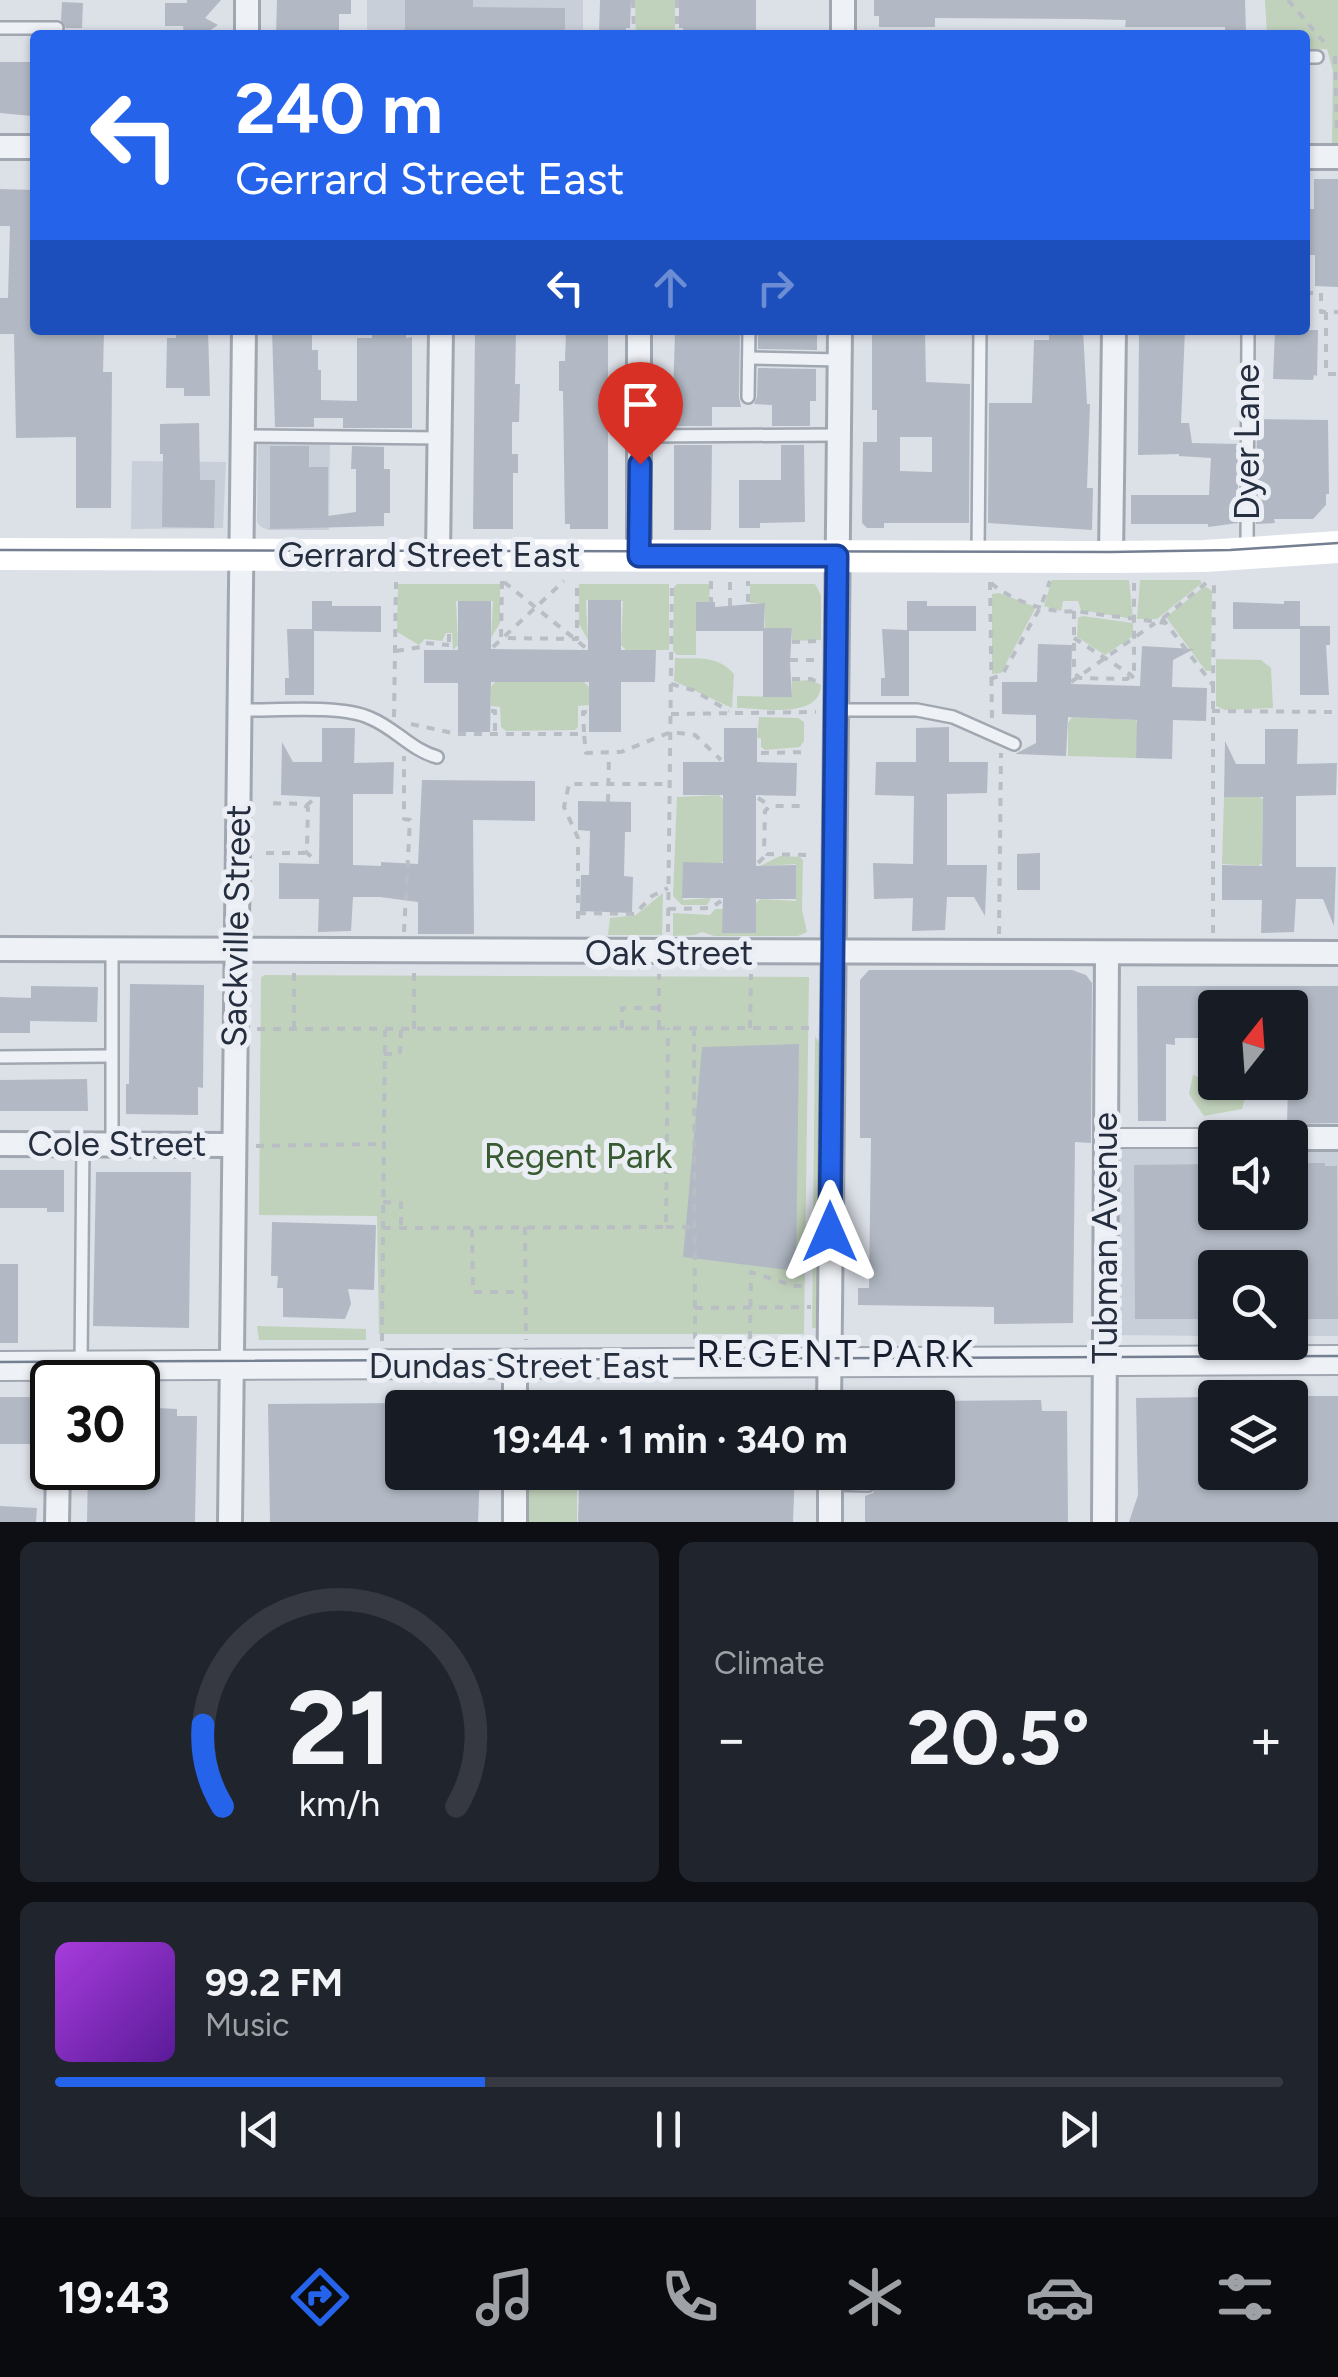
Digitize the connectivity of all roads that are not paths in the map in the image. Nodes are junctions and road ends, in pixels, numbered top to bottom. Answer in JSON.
{"nodes":[{"id":1,"x":247,"y":0,"type":"edge"},
{"id":2,"x":843,"y":0,"type":"edge"},
{"id":3,"x":0,"y":28,"type":"edge"},
{"id":4,"x":57,"y":28,"type":"dead end"},
{"id":5,"x":247,"y":30,"type":"edge"},
{"id":6,"x":843,"y":30,"type":"edge"},
{"id":7,"x":0,"y":146,"type":"edge"},
{"id":8,"x":30,"y":146,"type":"edge"},
{"id":9,"x":1310,"y":157,"type":"edge"},
{"id":10,"x":1337,"y":157,"type":"edge"},
{"id":11,"x":244,"y":335,"type":"edge"},
{"id":12,"x":441,"y":335,"type":"edge"},
{"id":13,"x":639,"y":335,"type":"edge"},
{"id":14,"x":749,"y":335,"type":"edge"},
{"id":15,"x":840,"y":335,"type":"edge"},
{"id":16,"x":980,"y":335,"type":"edge"},
{"id":17,"x":1114,"y":335,"type":"edge"},
{"id":18,"x":1248,"y":335,"type":"edge"},
{"id":19,"x":748,"y":358,"type":"junction"},
{"id":20,"x":840,"y":360,"type":"junction"},
{"id":21,"x":748,"y":397,"type":"dead end"},
{"id":22,"x":838,"y":435,"type":"junction"},
{"id":23,"x":243,"y":436,"type":"junction"},
{"id":24,"x":640,"y":436,"type":"junction"},
{"id":25,"x":441,"y":438,"type":"junction"},
{"id":26,"x":1338,"y":547,"type":"edge"},
{"id":27,"x":0,"y":554,"type":"edge"},
{"id":28,"x":1247,"y":554,"type":"junction"},
{"id":29,"x":240,"y":555,"type":"junction"},
{"id":30,"x":438,"y":555,"type":"junction"},
{"id":31,"x":639,"y":556,"type":"junction"},
{"id":32,"x":837,"y":556,"type":"junction"},
{"id":33,"x":1123,"y":567,"type":"junction"},
{"id":34,"x":984,"y":572,"type":"junction"},
{"id":35,"x":834,"y":710,"type":"junction"},
{"id":36,"x":238,"y":714,"type":"junction"},
{"id":37,"x":1014,"y":744,"type":"dead end"},
{"id":38,"x":437,"y":757,"type":"dead end"},
{"id":39,"x":112,"y":949,"type":"junction"},
{"id":40,"x":0,"y":950,"type":"edge"},
{"id":41,"x":238,"y":950,"type":"junction"},
{"id":42,"x":833,"y":953,"type":"junction"},
{"id":43,"x":1107,"y":953,"type":"junction"},
{"id":44,"x":1338,"y":953,"type":"edge"},
{"id":45,"x":110,"y":1056,"type":"junction"},
{"id":46,"x":0,"y":1057,"type":"edge"},
{"id":47,"x":1106,"y":1138,"type":"junction"},
{"id":48,"x":1198,"y":1138,"type":"edge"},
{"id":49,"x":1308,"y":1138,"type":"edge"},
{"id":50,"x":1338,"y":1138,"type":"edge"},
{"id":51,"x":112,"y":1142,"type":"junction"},
{"id":52,"x":83,"y":1143,"type":"junction"},
{"id":53,"x":0,"y":1144,"type":"edge"},
{"id":54,"x":244,"y":1145,"type":"junction"},
{"id":55,"x":521,"y":1353,"type":"junction"},
{"id":56,"x":67,"y":1360,"type":"edge"},
{"id":57,"x":1338,"y":1360,"type":"edge"},
{"id":58,"x":1103,"y":1362,"type":"junction"},
{"id":59,"x":829,"y":1365,"type":"junction"},
{"id":60,"x":0,"y":1366,"type":"edge"},
{"id":61,"x":232,"y":1366,"type":"junction"},
{"id":62,"x":30,"y":1369,"type":"edge"},
{"id":63,"x":160,"y":1369,"type":"edge"},
{"id":64,"x":517,"y":1390,"type":"edge"},
{"id":65,"x":829,"y":1390,"type":"edge"},
{"id":66,"x":58,"y":1490,"type":"edge"},
{"id":67,"x":515,"y":1490,"type":"edge"},
{"id":68,"x":830,"y":1490,"type":"edge"},
{"id":69,"x":57,"y":1522,"type":"edge"},
{"id":70,"x":230,"y":1522,"type":"edge"},
{"id":71,"x":515,"y":1522,"type":"edge"},
{"id":72,"x":830,"y":1522,"type":"edge"},
{"id":73,"x":1104,"y":1522,"type":"edge"}],
"edges":[{"from":1,"to":5,"type":"street"},
{"from":2,"to":6,"type":"street"},
{"from":3,"to":4,"type":"lane"},
{"from":7,"to":8,"type":"street"},
{"from":9,"to":10,"type":"street"},
{"from":11,"to":23,"type":"street","name":"Sackville Street"},
{"from":12,"to":25,"type":"street"},
{"from":13,"to":24,"type":"street"},
{"from":14,"to":19,"type":"lane"},
{"from":15,"to":20,"type":"street"},
{"from":16,"to":34,"type":"lane"},
{"from":17,"to":33,"type":"street"},
{"from":18,"to":28,"type":"lane","name":"Dyer Lane"},
{"from":19,"to":20,"type":"lane"},
{"from":19,"to":21,"type":"lane"},
{"from":20,"to":22,"type":"street"},
{"from":22,"to":24,"type":"lane"},
{"from":22,"to":32,"type":"street"},
{"from":23,"to":25,"type":"lane"},
{"from":23,"to":29,"type":"street","name":"Sackville Street"},
{"from":24,"to":31,"type":"street"},
{"from":25,"to":30,"type":"street"},
{"from":26,"to":28,"type":"main road","name":"Gerrard Street East"},
{"from":27,"to":29,"type":"main road","name":"Gerrard Street East"},
{"from":28,"to":33,"type":"main road","name":"Gerrard Street East"},
{"from":29,"to":30,"type":"main road","name":"Gerrard Street East"},
{"from":29,"to":36,"type":"street","name":"Sackville Street"},
{"from":30,"to":31,"type":"main road","name":"Gerrard Street East"},
{"from":31,"to":32,"type":"main road","name":"Gerrard Street East"},
{"from":32,"to":34,"type":"main road","name":"Gerrard Street East"},
{"from":32,"to":35,"type":"street"},
{"from":33,"to":34,"type":"main road","name":"Gerrard Street East"},
{"from":35,"to":37,"type":"lane"},
{"from":35,"to":42,"type":"street"},
{"from":36,"to":38,"type":"lane"},
{"from":36,"to":41,"type":"street","name":"Sackville Street"},
{"from":39,"to":40,"type":"street","name":"Oak Street"},
{"from":39,"to":41,"type":"street","name":"Oak Street"},
{"from":39,"to":45,"type":"lane"},
{"from":41,"to":42,"type":"street","name":"Oak Street"},
{"from":41,"to":54,"type":"street","name":"Sackville Street"},
{"from":42,"to":43,"type":"street","name":"Oak Street"},
{"from":42,"to":59,"type":"street"},
{"from":43,"to":44,"type":"street","name":"Oak Street"},
{"from":43,"to":47,"type":"street","name":"Tubman Avenue"},
{"from":45,"to":46,"type":"lane"},
{"from":45,"to":51,"type":"lane"},
{"from":47,"to":48,"type":"street"},
{"from":47,"to":58,"type":"street","name":"Tubman Avenue"},
{"from":49,"to":50,"type":"street"},
{"from":51,"to":52,"type":"street","name":"Cole Street"},
{"from":51,"to":54,"type":"street","name":"Cole Street"},
{"from":52,"to":53,"type":"street","name":"Cole Street"},
{"from":52,"to":56,"type":"lane"},
{"from":54,"to":61,"type":"street","name":"Sackville Street"},
{"from":55,"to":59,"type":"street","name":"Dundas Street East"},
{"from":55,"to":61,"type":"street","name":"Dundas Street East"},
{"from":55,"to":64,"type":"street"},
{"from":57,"to":58,"type":"street","name":"Dundas Street East"},
{"from":58,"to":59,"type":"street","name":"Dundas Street East"},
{"from":58,"to":73,"type":"street","name":"Tubman Avenue"},
{"from":59,"to":65,"type":"street"},
{"from":60,"to":62,"type":"street","name":"Dundas Street East"},
{"from":61,"to":63,"type":"street","name":"Dundas Street East"},
{"from":61,"to":70,"type":"street","name":"Sackville Street"},
{"from":66,"to":69,"type":"street"},
{"from":67,"to":71,"type":"street"},
{"from":68,"to":72,"type":"street"}]}
